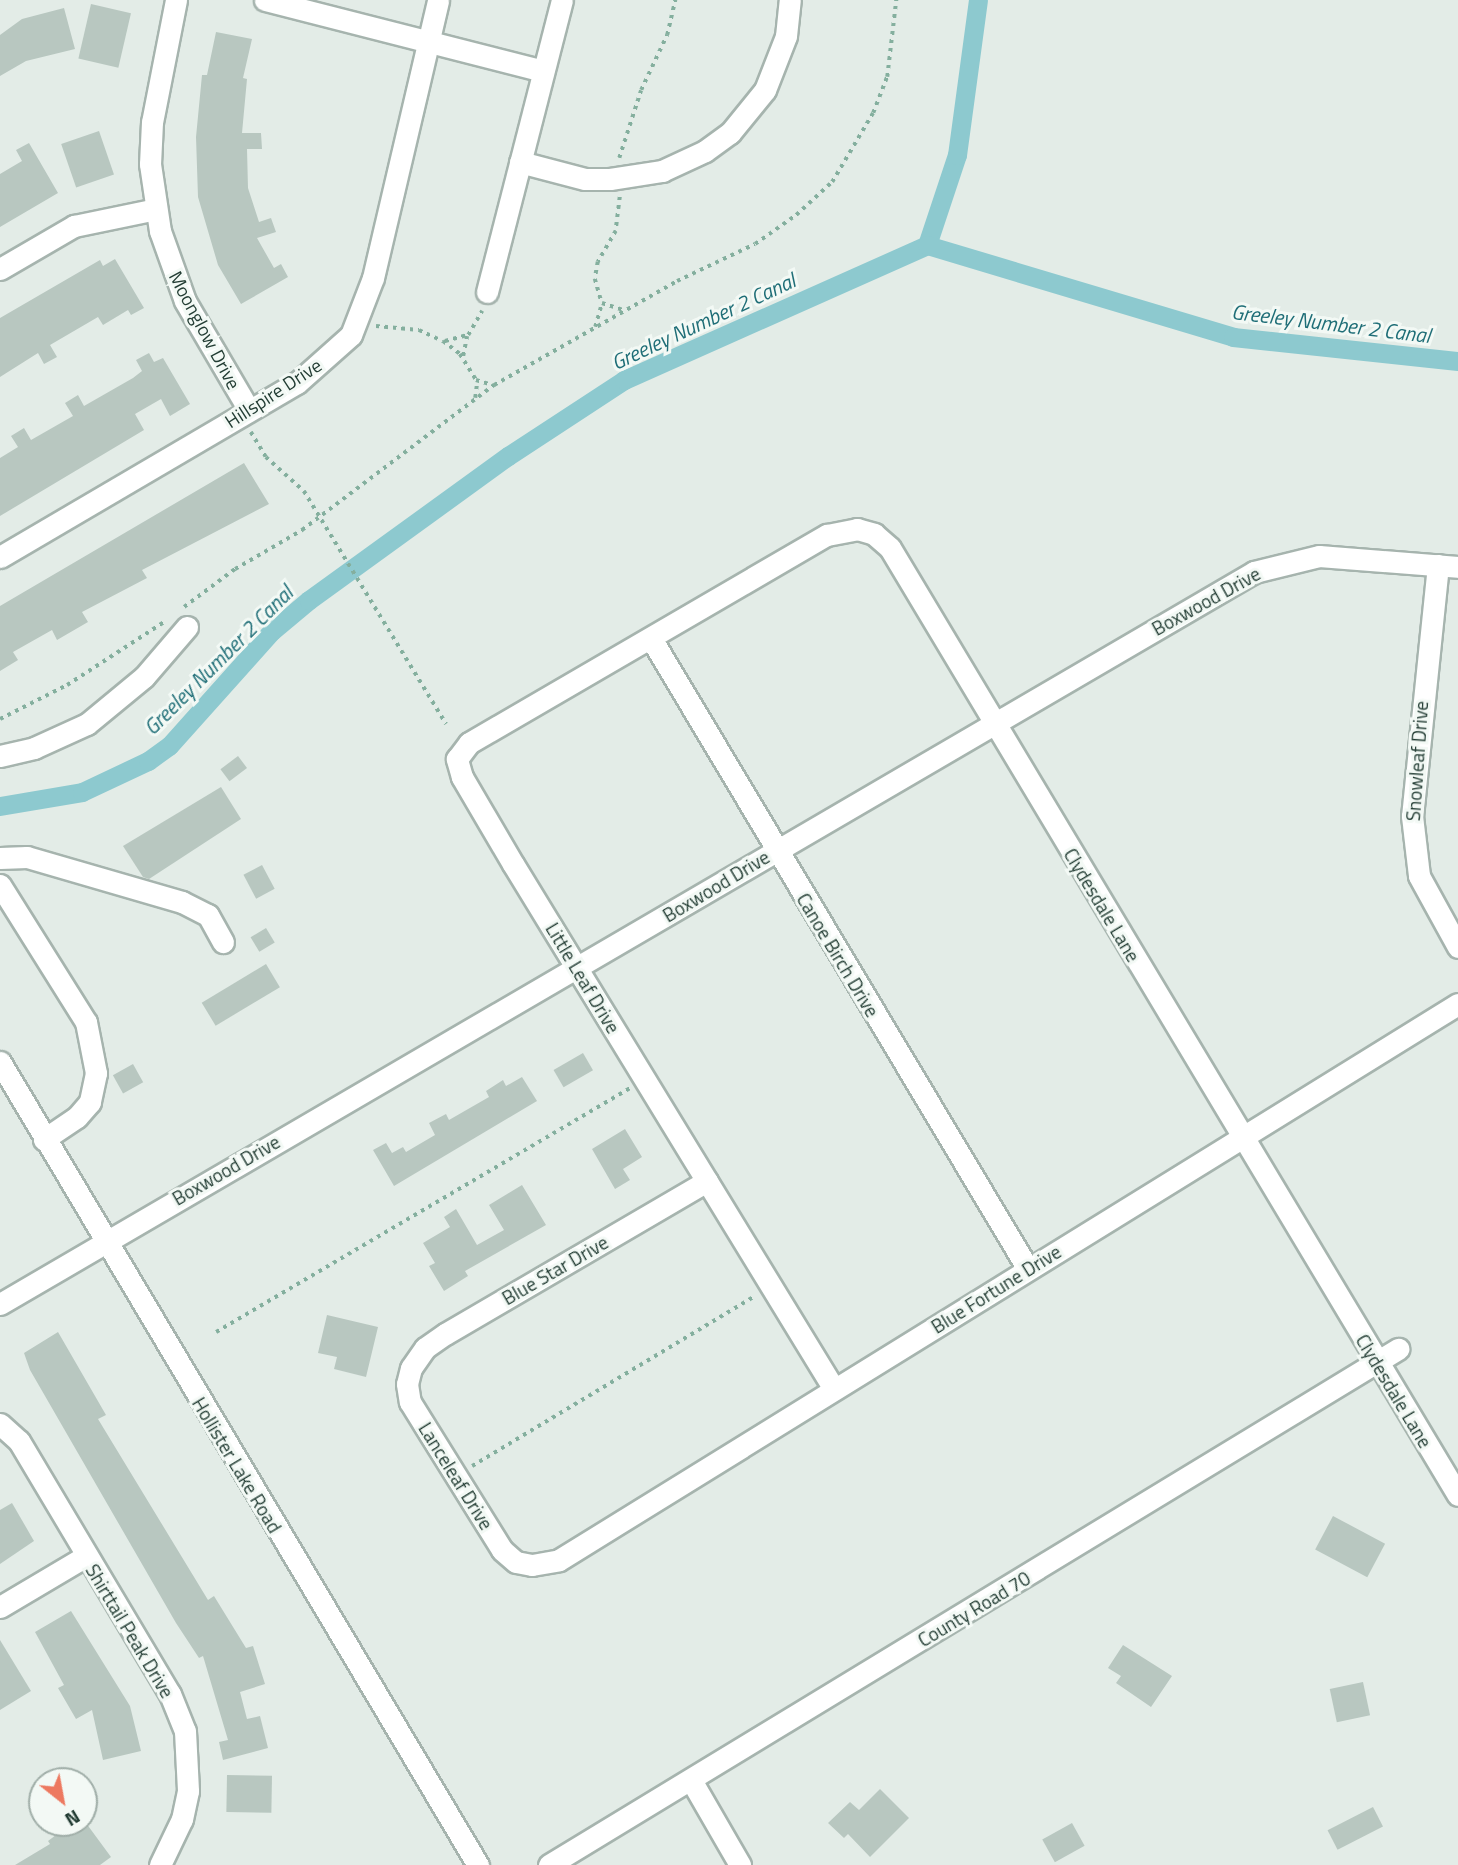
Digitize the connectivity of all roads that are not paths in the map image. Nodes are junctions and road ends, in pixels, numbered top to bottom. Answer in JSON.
{"nodes":[{"id":1,"x":176,"y":0,"type":"edge"},
{"id":2,"x":265,"y":0,"type":"edge"},
{"id":3,"x":438,"y":0,"type":"edge"},
{"id":4,"x":562,"y":0,"type":"edge"},
{"id":5,"x":790,"y":0,"type":"edge"},
{"id":6,"x":311,"y":6,"type":"edge"},
{"id":7,"x":428,"y":41,"type":"junction"},
{"id":8,"x":543,"y":71,"type":"junction"},
{"id":9,"x":520,"y":162,"type":"junction"},
{"id":10,"x":156,"y":209,"type":"junction"},
{"id":11,"x":0,"y":269,"type":"edge"},
{"id":12,"x":487,"y":292,"type":"road end"},
{"id":13,"x":249,"y":410,"type":"junction"},
{"id":14,"x":0,"y":557,"type":"edge"},
{"id":15,"x":1448,"y":566,"type":"edge"},
{"id":16,"x":179,"y":618,"type":"road end"},
{"id":17,"x":652,"y":640,"type":"junction"},
{"id":18,"x":995,"y":723,"type":"junction"},
{"id":19,"x":0,"y":756,"type":"edge"},
{"id":20,"x":775,"y":850,"type":"junction"},
{"id":21,"x":0,"y":858,"type":"edge"},
{"id":22,"x":0,"y":885,"type":"edge"},
{"id":23,"x":223,"y":942,"type":"dead end"},
{"id":24,"x":1458,"y":947,"type":"edge"},
{"id":25,"x":576,"y":968,"type":"junction"},
{"id":26,"x":1458,"y":1004,"type":"edge"},
{"id":27,"x":0,"y":1062,"type":"edge"},
{"id":28,"x":44,"y":1139,"type":"junction"},
{"id":29,"x":1246,"y":1139,"type":"junction"},
{"id":30,"x":707,"y":1181,"type":"junction"},
{"id":31,"x":104,"y":1240,"type":"junction"},
{"id":32,"x":1028,"y":1269,"type":"junction"},
{"id":33,"x":0,"y":1304,"type":"edge"},
{"id":34,"x":1398,"y":1349,"type":"dead end"},
{"id":35,"x":1376,"y":1363,"type":"junction"},
{"id":36,"x":411,"y":1368,"type":"joint"},
{"id":37,"x":834,"y":1389,"type":"junction"},
{"id":38,"x":0,"y":1424,"type":"edge"},
{"id":39,"x":1458,"y":1495,"type":"edge"},
{"id":40,"x":86,"y":1556,"type":"junction"},
{"id":41,"x":532,"y":1565,"type":"joint"},
{"id":42,"x":0,"y":1607,"type":"edge"},
{"id":43,"x":691,"y":1780,"type":"junction"},
{"id":44,"x":160,"y":1865,"type":"edge"},
{"id":45,"x":478,"y":1865,"type":"edge"},
{"id":46,"x":549,"y":1865,"type":"edge"},
{"id":47,"x":740,"y":1865,"type":"edge"}],
"edges":[{"from":1,"to":10,"type":"street","name":"Moonglow Drive"},
{"from":2,"to":6,"type":"street"},
{"from":3,"to":7,"type":"street","name":"Hillspire Drive"},
{"from":4,"to":8,"type":"street"},
{"from":5,"to":9,"type":"street"},
{"from":6,"to":7,"type":"street"},
{"from":7,"to":8,"type":"street"},
{"from":7,"to":13,"type":"street","name":"Hillspire Drive"},
{"from":8,"to":9,"type":"street"},
{"from":9,"to":12,"type":"street"},
{"from":10,"to":11,"type":"street"},
{"from":10,"to":13,"type":"street","name":"Moonglow Drive"},
{"from":13,"to":14,"type":"street","name":"Hillspire Drive"},
{"from":15,"to":18,"type":"street","name":"Boxwood Drive"},
{"from":15,"to":24,"type":"street","name":"Snowleaf Drive"},
{"from":16,"to":19,"type":"street"},
{"from":17,"to":18,"type":"street","name":"Clydesdale Lane"},
{"from":17,"to":20,"type":"street","name":"Canoe Birch Drive"},
{"from":17,"to":25,"type":"street","name":"Little Leaf Drive"},
{"from":18,"to":20,"type":"street","name":"Boxwood Drive"},
{"from":18,"to":29,"type":"street","name":"Clydesdale Lane"},
{"from":20,"to":25,"type":"street","name":"Boxwood Drive"},
{"from":20,"to":32,"type":"street","name":"Canoe Birch Drive"},
{"from":21,"to":23,"type":"street"},
{"from":22,"to":28,"type":"street"},
{"from":25,"to":30,"type":"street","name":"Little Leaf Drive"},
{"from":25,"to":31,"type":"street","name":"Boxwood Drive"},
{"from":26,"to":29,"type":"street","name":"Blue Fortune Drive"},
{"from":27,"to":28,"type":"street","name":"Hollister Lake Road"},
{"from":28,"to":31,"type":"street","name":"Hollister Lake Road"},
{"from":29,"to":32,"type":"street","name":"Blue Fortune Drive"},
{"from":29,"to":35,"type":"street","name":"Clydesdale Lane"},
{"from":30,"to":36,"type":"street","name":"Blue Star Drive"},
{"from":30,"to":37,"type":"street","name":"Little Leaf Drive"},
{"from":31,"to":33,"type":"street","name":"Boxwood Drive"},
{"from":31,"to":45,"type":"street","name":"Hollister Lake Road"},
{"from":32,"to":37,"type":"street","name":"Blue Fortune Drive"},
{"from":34,"to":35,"type":"street","name":"County Road 70"},
{"from":35,"to":39,"type":"street","name":"Clydesdale Lane"},
{"from":35,"to":43,"type":"street","name":"County Road 70"},
{"from":36,"to":41,"type":"street","name":"Lanceleaf Drive"},
{"from":37,"to":41,"type":"street","name":"Blue Fortune Drive"},
{"from":38,"to":40,"type":"street","name":"Shirttail Peak Drive"},
{"from":40,"to":42,"type":"street","name":"Shirttail Peak Drive"},
{"from":40,"to":44,"type":"street","name":"Shirttail Peak Drive"},
{"from":43,"to":46,"type":"street","name":"County Road 70"},
{"from":43,"to":47,"type":"street"}]}
